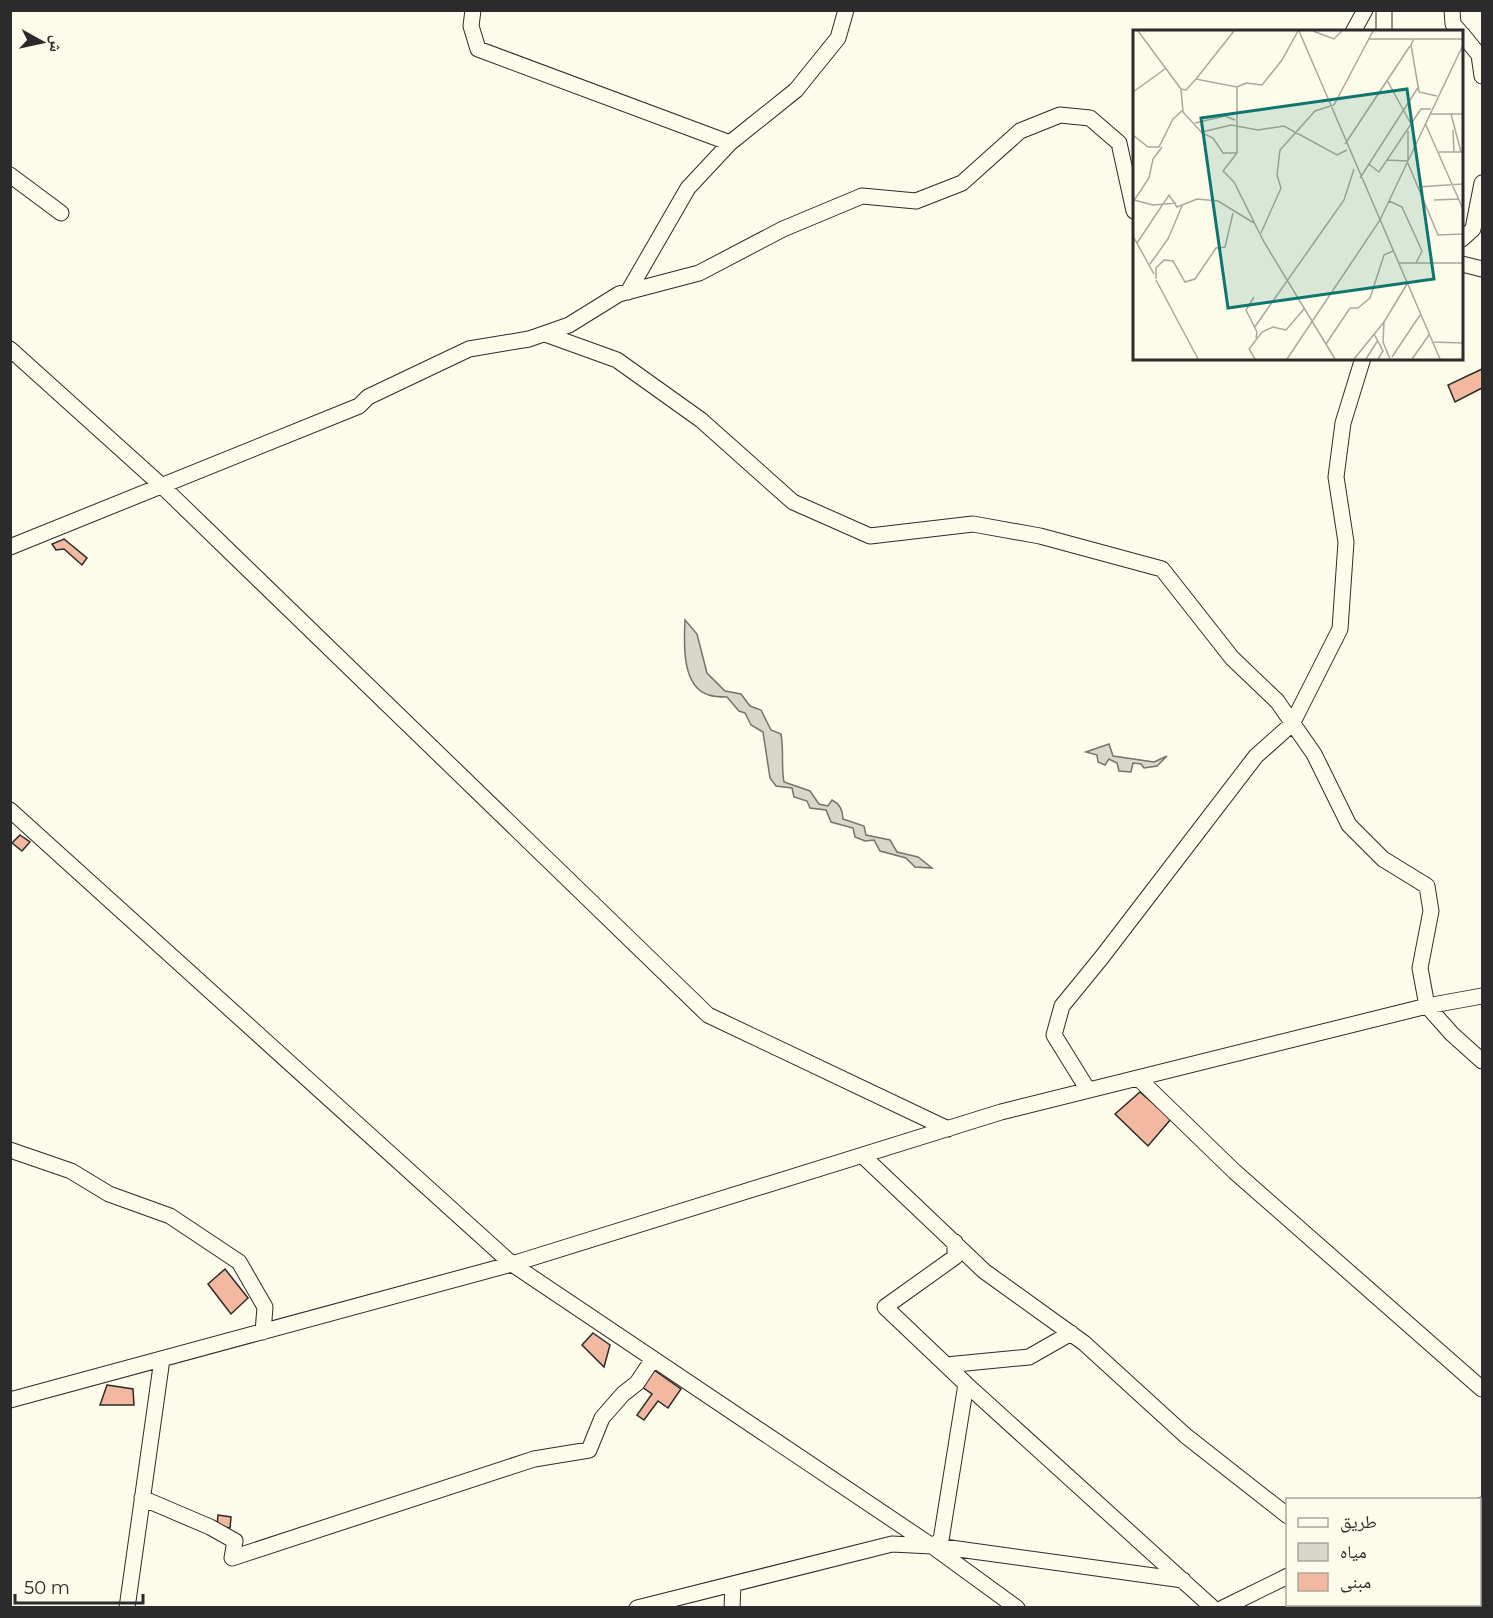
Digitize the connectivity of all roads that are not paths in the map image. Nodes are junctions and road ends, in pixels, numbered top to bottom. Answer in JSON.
{"nodes":[{"id":1,"x":473,"y":10,"type":"edge"},
{"id":2,"x":846,"y":10,"type":"edge"},
{"id":3,"x":1365,"y":10,"type":"edge"},
{"id":4,"x":1384,"y":10,"type":"edge"},
{"id":5,"x":1452,"y":10,"type":"edge"},
{"id":6,"x":1354,"y":30,"type":"edge"},
{"id":7,"x":1384,"y":30,"type":"edge"},
{"id":8,"x":1458,"y":30,"type":"edge"},
{"id":9,"x":1463,"y":35,"type":"edge"},
{"id":10,"x":1482,"y":76,"type":"edge"},
{"id":11,"x":730,"y":143,"type":"junction"},
{"id":12,"x":10,"y":175,"type":"edge"},
{"id":13,"x":1482,"y":183,"type":"edge"},
{"id":14,"x":1133,"y":206,"type":"edge"},
{"id":15,"x":61,"y":213,"type":"dead end"},
{"id":16,"x":1463,"y":238,"type":"edge"},
{"id":17,"x":1463,"y":264,"type":"edge"},
{"id":18,"x":1482,"y":269,"type":"edge"},
{"id":19,"x":628,"y":292,"type":"junction"},
{"id":20,"x":545,"y":334,"type":"junction"},
{"id":21,"x":10,"y":349,"type":"edge"},
{"id":22,"x":1363,"y":360,"type":"edge"},
{"id":23,"x":162,"y":486,"type":"junction"},
{"id":24,"x":10,"y":547,"type":"edge"},
{"id":25,"x":1292,"y":724,"type":"junction"},
{"id":26,"x":10,"y":810,"type":"edge"},
{"id":27,"x":1482,"y":996,"type":"edge"},
{"id":28,"x":1427,"y":1006,"type":"junction"},
{"id":29,"x":1482,"y":1061,"type":"edge"},
{"id":30,"x":1138,"y":1078,"type":"junction"},
{"id":31,"x":1088,"y":1090,"type":"junction"},
{"id":32,"x":948,"y":1129,"type":"junction"},
{"id":33,"x":10,"y":1150,"type":"edge"},
{"id":34,"x":863,"y":1155,"type":"junction"},
{"id":35,"x":954,"y":1242,"type":"junction"},
{"id":36,"x":512,"y":1264,"type":"junction"},
{"id":37,"x":263,"y":1332,"type":"junction"},
{"id":38,"x":1071,"y":1334,"type":"junction"},
{"id":39,"x":162,"y":1359,"type":"junction"},
{"id":40,"x":653,"y":1359,"type":"junction"},
{"id":41,"x":946,"y":1365,"type":"junction"},
{"id":42,"x":966,"y":1384,"type":"junction"},
{"id":43,"x":1482,"y":1389,"type":"edge"},
{"id":44,"x":10,"y":1400,"type":"edge"},
{"id":45,"x":142,"y":1498,"type":"junction"},
{"id":46,"x":1286,"y":1515,"type":"edge"},
{"id":47,"x":932,"y":1546,"type":"junction"},
{"id":48,"x":1286,"y":1576,"type":"edge"},
{"id":49,"x":1183,"y":1580,"type":"junction"},
{"id":50,"x":733,"y":1584,"type":"junction"},
{"id":51,"x":127,"y":1608,"type":"edge"},
{"id":52,"x":637,"y":1608,"type":"edge"},
{"id":53,"x":732,"y":1608,"type":"edge"},
{"id":54,"x":1017,"y":1608,"type":"edge"},
{"id":55,"x":1213,"y":1608,"type":"edge"},
{"id":56,"x":1223,"y":1608,"type":"edge"}],
"edges":[{"from":1,"to":11,"type":"street"},
{"from":2,"to":11,"type":"street"},
{"from":3,"to":6,"type":"street"},
{"from":4,"to":7,"type":"street"},
{"from":5,"to":8,"type":"street"},
{"from":9,"to":10,"type":"street"},
{"from":11,"to":19,"type":"street"},
{"from":12,"to":15,"type":"street"},
{"from":13,"to":16,"type":"street"},
{"from":14,"to":19,"type":"street"},
{"from":17,"to":18,"type":"street"},
{"from":19,"to":20,"type":"street"},
{"from":20,"to":23,"type":"street"},
{"from":20,"to":25,"type":"street"},
{"from":21,"to":23,"type":"street"},
{"from":22,"to":25,"type":"street"},
{"from":23,"to":24,"type":"street"},
{"from":23,"to":32,"type":"street"},
{"from":25,"to":28,"type":"street"},
{"from":25,"to":31,"type":"street"},
{"from":26,"to":36,"type":"street"},
{"from":27,"to":28,"type":"street"},
{"from":28,"to":29,"type":"street"},
{"from":28,"to":30,"type":"street"},
{"from":30,"to":31,"type":"street"},
{"from":30,"to":43,"type":"street"},
{"from":31,"to":32,"type":"street"},
{"from":32,"to":34,"type":"street"},
{"from":33,"to":37,"type":"street"},
{"from":34,"to":35,"type":"street"},
{"from":34,"to":36,"type":"street"},
{"from":35,"to":38,"type":"street"},
{"from":35,"to":41,"type":"street"},
{"from":36,"to":37,"type":"street"},
{"from":36,"to":40,"type":"street"},
{"from":37,"to":39,"type":"street"},
{"from":38,"to":41,"type":"street"},
{"from":38,"to":46,"type":"street"},
{"from":39,"to":44,"type":"street"},
{"from":39,"to":45,"type":"street"},
{"from":40,"to":45,"type":"street"},
{"from":40,"to":47,"type":"street"},
{"from":41,"to":42,"type":"street"},
{"from":42,"to":47,"type":"street"},
{"from":42,"to":49,"type":"street"},
{"from":45,"to":51,"type":"street"},
{"from":47,"to":49,"type":"street"},
{"from":47,"to":50,"type":"street"},
{"from":47,"to":54,"type":"street"},
{"from":48,"to":56,"type":"street"},
{"from":49,"to":55,"type":"street"},
{"from":50,"to":52,"type":"street"},
{"from":50,"to":53,"type":"street"}]}
